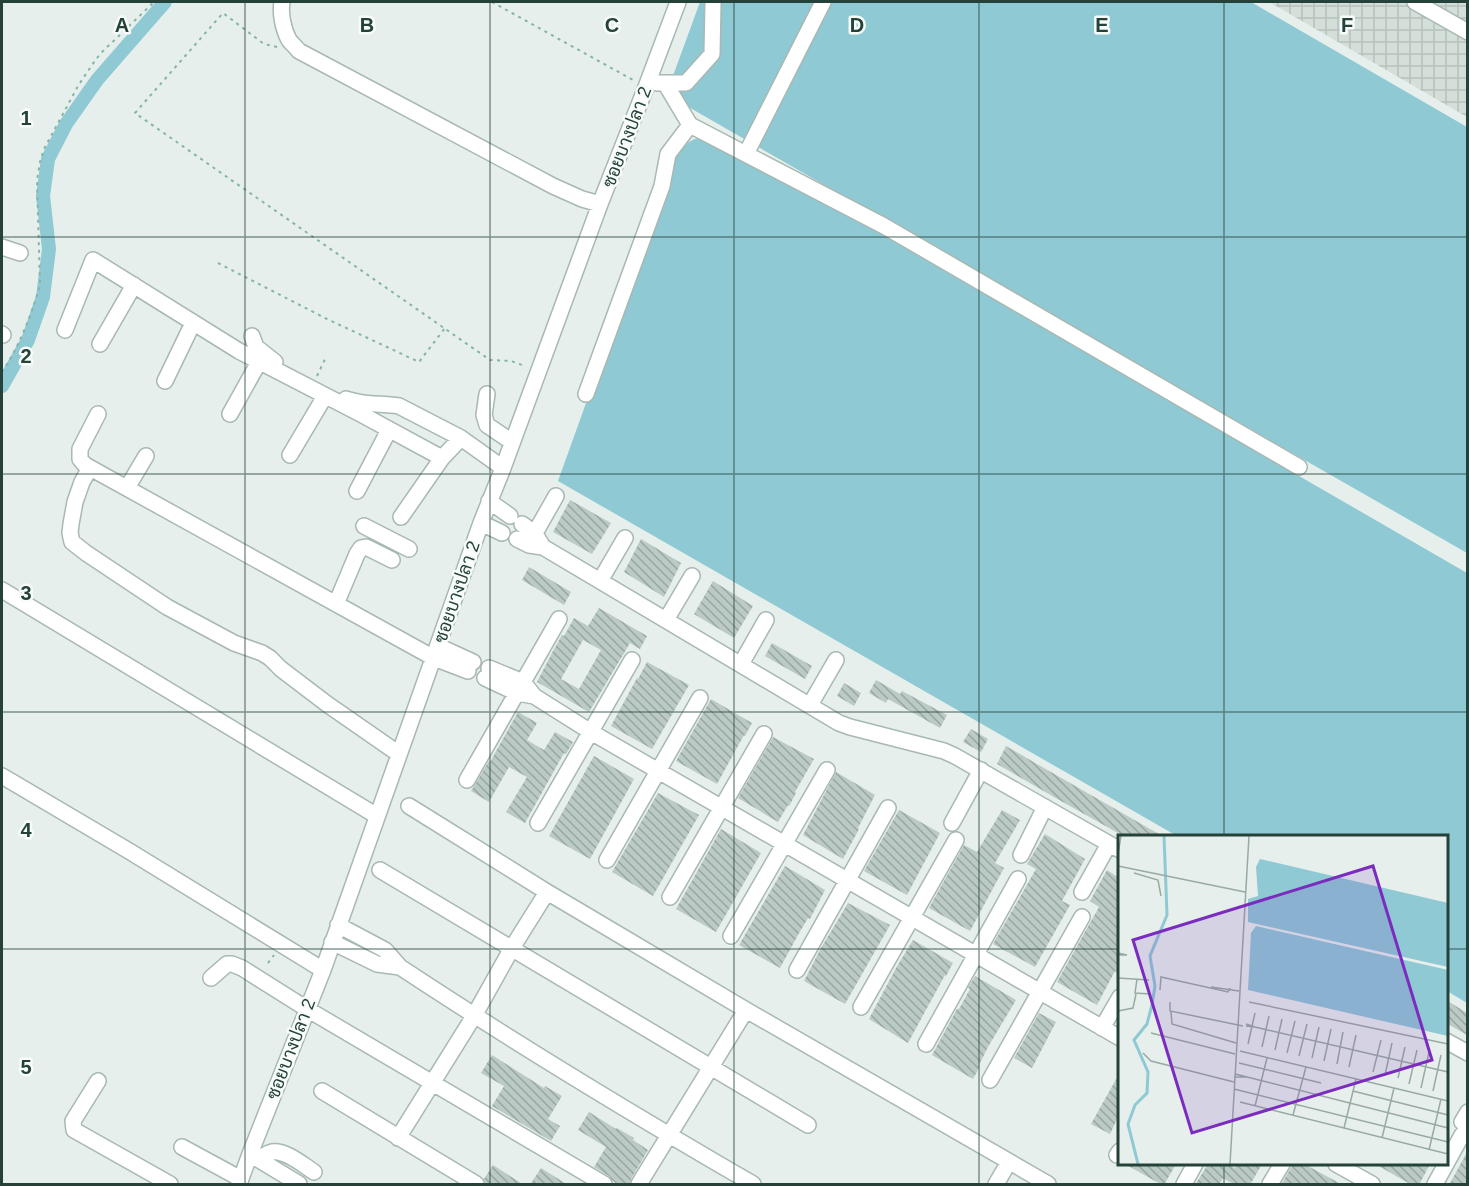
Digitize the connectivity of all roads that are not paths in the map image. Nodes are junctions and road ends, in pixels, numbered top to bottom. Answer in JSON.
{"nodes":[{"id":1,"x":282,"y":2,"type":"edge"},
{"id":2,"x":678,"y":2,"type":"edge"},
{"id":3,"x":713,"y":2,"type":"edge"},
{"id":4,"x":822,"y":2,"type":"edge"},
{"id":5,"x":1415,"y":2,"type":"edge"},
{"id":6,"x":1467,"y":32,"type":"edge"},
{"id":7,"x":665,"y":83,"type":"junction"},
{"id":8,"x":647,"y":85,"type":"junction"},
{"id":9,"x":690,"y":124,"type":"junction"},
{"id":10,"x":746,"y":154,"type":"junction"},
{"id":11,"x":600,"y":204,"type":"junction"},
{"id":12,"x":2,"y":247,"type":"edge"},
{"id":13,"x":20,"y":253,"type":"dead end"},
{"id":14,"x":134,"y":285,"type":"junction"},
{"id":15,"x":193,"y":323,"type":"junction"},
{"id":16,"x":65,"y":330,"type":"dead end"},
{"id":17,"x":252,"y":336,"type":"dead end"},
{"id":18,"x":100,"y":344,"type":"dead end"},
{"id":19,"x":259,"y":362,"type":"junction"},
{"id":20,"x":165,"y":381,"type":"dead end"},
{"id":21,"x":488,"y":394,"type":"dead end"},
{"id":22,"x":586,"y":394,"type":"dead end"},
{"id":23,"x":325,"y":396,"type":"junction"},
{"id":24,"x":98,"y":414,"type":"dead end"},
{"id":25,"x":230,"y":414,"type":"dead end"},
{"id":26,"x":389,"y":430,"type":"junction"},
{"id":27,"x":461,"y":438,"type":"junction"},
{"id":28,"x":512,"y":442,"type":"junction"},
{"id":29,"x":290,"y":455,"type":"dead end"},
{"id":30,"x":146,"y":456,"type":"dead end"},
{"id":31,"x":442,"y":458,"type":"junction"},
{"id":32,"x":1299,"y":467,"type":"dead end"},
{"id":33,"x":90,"y":468,"type":"junction"},
{"id":34,"x":503,"y":468,"type":"junction"},
{"id":35,"x":126,"y":489,"type":"junction"},
{"id":36,"x":357,"y":491,"type":"dead end"},
{"id":37,"x":556,"y":496,"type":"dead end"},
{"id":38,"x":489,"y":501,"type":"junction"},
{"id":39,"x":401,"y":517,"type":"dead end"},
{"id":40,"x":481,"y":524,"type":"junction"},
{"id":41,"x":364,"y":526,"type":"dead end"},
{"id":42,"x":502,"y":533,"type":"dead end"},
{"id":43,"x":387,"y":538,"type":"junction"},
{"id":44,"x":625,"y":538,"type":"dead end"},
{"id":45,"x":531,"y":541,"type":"junction"},
{"id":46,"x":409,"y":549,"type":"dead end"},
{"id":47,"x":692,"y":576,"type":"dead end"},
{"id":48,"x":600,"y":581,"type":"junction"},
{"id":49,"x":2,"y":590,"type":"edge"},
{"id":50,"x":336,"y":604,"type":"junction"},
{"id":51,"x":559,"y":619,"type":"dead end"},
{"id":52,"x":666,"y":620,"type":"junction"},
{"id":53,"x":766,"y":620,"type":"dead end"},
{"id":54,"x":436,"y":652,"type":"junction"},
{"id":55,"x":632,"y":660,"type":"dead end"},
{"id":56,"x":836,"y":660,"type":"dead end"},
{"id":57,"x":741,"y":664,"type":"junction"},
{"id":58,"x":471,"y":666,"type":"dead end"},
{"id":59,"x":487,"y":673,"type":"dead end"},
{"id":60,"x":520,"y":688,"type":"junction"},
{"id":61,"x":700,"y":698,"type":"dead end"},
{"id":62,"x":810,"y":705,"type":"junction"},
{"id":63,"x":591,"y":732,"type":"junction"},
{"id":64,"x":764,"y":734,"type":"dead end"},
{"id":65,"x":399,"y":754,"type":"junction"},
{"id":66,"x":827,"y":770,"type":"dead end"},
{"id":67,"x":981,"y":770,"type":"junction"},
{"id":68,"x":658,"y":771,"type":"junction"},
{"id":69,"x":2,"y":777,"type":"edge"},
{"id":70,"x":467,"y":780,"type":"dead end"},
{"id":71,"x":409,"y":806,"type":"dead end"},
{"id":72,"x":1045,"y":807,"type":"junction"},
{"id":73,"x":722,"y":808,"type":"junction"},
{"id":74,"x":888,"y":808,"type":"dead end"},
{"id":75,"x":376,"y":816,"type":"junction"},
{"id":76,"x":538,"y":823,"type":"dead end"},
{"id":77,"x":952,"y":823,"type":"dead end"},
{"id":78,"x":956,"y":840,"type":"dead end"},
{"id":79,"x":784,"y":844,"type":"junction"},
{"id":80,"x":1114,"y":847,"type":"edge"},
{"id":81,"x":1022,"y":855,"type":"dead end"},
{"id":82,"x":607,"y":860,"type":"dead end"},
{"id":83,"x":380,"y":870,"type":"dead end"},
{"id":84,"x":1018,"y":879,"type":"dead end"},
{"id":85,"x":847,"y":881,"type":"junction"},
{"id":86,"x":547,"y":891,"type":"junction"},
{"id":87,"x":1082,"y":892,"type":"dead end"},
{"id":88,"x":670,"y":897,"type":"dead end"},
{"id":89,"x":1082,"y":916,"type":"dead end"},
{"id":90,"x":912,"y":918,"type":"junction"},
{"id":91,"x":338,"y":925,"type":"junction"},
{"id":92,"x":731,"y":936,"type":"dead end"},
{"id":93,"x":332,"y":942,"type":"junction"},
{"id":94,"x":512,"y":948,"type":"junction"},
{"id":95,"x":976,"y":955,"type":"junction"},
{"id":96,"x":400,"y":967,"type":"junction"},
{"id":97,"x":322,"y":970,"type":"junction"},
{"id":98,"x":797,"y":970,"type":"dead end"},
{"id":99,"x":211,"y":978,"type":"dead end"},
{"id":100,"x":1039,"y":992,"type":"junction"},
{"id":101,"x":1118,"y":999,"type":"edge"},
{"id":102,"x":861,"y":1007,"type":"dead end"},
{"id":103,"x":307,"y":1009,"type":"junction"},
{"id":104,"x":746,"y":1010,"type":"junction"},
{"id":105,"x":474,"y":1016,"type":"junction"},
{"id":106,"x":1102,"y":1028,"type":"junction"},
{"id":107,"x":1118,"y":1037,"type":"edge"},
{"id":108,"x":1448,"y":1042,"type":"edge"},
{"id":109,"x":926,"y":1044,"type":"dead end"},
{"id":110,"x":1467,"y":1053,"type":"edge"},
{"id":111,"x":711,"y":1067,"type":"junction"},
{"id":112,"x":990,"y":1080,"type":"dead end"},
{"id":113,"x":98,"y":1081,"type":"dead end"},
{"id":114,"x":432,"y":1082,"type":"junction"},
{"id":115,"x":322,"y":1091,"type":"dead end"},
{"id":116,"x":1464,"y":1123,"type":"edge"},
{"id":117,"x":808,"y":1125,"type":"dead end"},
{"id":118,"x":670,"y":1136,"type":"junction"},
{"id":119,"x":398,"y":1138,"type":"junction"},
{"id":120,"x":182,"y":1146,"type":"dead end"},
{"id":121,"x":254,"y":1157,"type":"junction"},
{"id":122,"x":1448,"y":1157,"type":"edge"},
{"id":123,"x":1009,"y":1162,"type":"junction"},
{"id":124,"x":1195,"y":1165,"type":"edge"},
{"id":125,"x":1281,"y":1165,"type":"edge"},
{"id":126,"x":1338,"y":1165,"type":"edge"},
{"id":127,"x":1444,"y":1165,"type":"edge"},
{"id":128,"x":314,"y":1172,"type":"dead end"},
{"id":129,"x":1358,"y":1175,"type":"edge"},
{"id":130,"x":240,"y":1182,"type":"edge"},
{"id":131,"x":170,"y":1185,"type":"edge"},
{"id":132,"x":300,"y":1185,"type":"edge"},
{"id":133,"x":476,"y":1185,"type":"edge"},
{"id":134,"x":604,"y":1185,"type":"edge"},
{"id":135,"x":639,"y":1185,"type":"edge"},
{"id":136,"x":753,"y":1185,"type":"edge"},
{"id":137,"x":996,"y":1185,"type":"edge"},
{"id":138,"x":1048,"y":1185,"type":"edge"},
{"id":139,"x":1184,"y":1185,"type":"edge"},
{"id":140,"x":1270,"y":1185,"type":"edge"},
{"id":141,"x":1372,"y":1185,"type":"edge"},
{"id":142,"x":1435,"y":1185,"type":"edge"}],
"edges":[{"from":1,"to":11,"type":"street"},
{"from":2,"to":8,"type":"street","name":"ซอยบางปลา 2"},
{"from":3,"to":7,"type":"street"},
{"from":4,"to":10,"type":"street"},
{"from":5,"to":6,"type":"street"},
{"from":7,"to":8,"type":"street"},
{"from":7,"to":9,"type":"street"},
{"from":8,"to":11,"type":"street","name":"ซอยบางปลา 2"},
{"from":9,"to":10,"type":"street"},
{"from":9,"to":22,"type":"street"},
{"from":10,"to":32,"type":"street"},
{"from":11,"to":28,"type":"street","name":"ซอยบางปลา 2"},
{"from":12,"to":13,"type":"street"},
{"from":14,"to":15,"type":"street"},
{"from":14,"to":16,"type":"street"},
{"from":14,"to":18,"type":"street"},
{"from":15,"to":19,"type":"street"},
{"from":15,"to":20,"type":"street"},
{"from":17,"to":27,"type":"street"},
{"from":19,"to":23,"type":"street"},
{"from":19,"to":25,"type":"street"},
{"from":21,"to":28,"type":"street"},
{"from":23,"to":26,"type":"street"},
{"from":23,"to":29,"type":"street"},
{"from":24,"to":33,"type":"street"},
{"from":26,"to":31,"type":"street"},
{"from":26,"to":36,"type":"street"},
{"from":27,"to":31,"type":"street"},
{"from":27,"to":34,"type":"street"},
{"from":28,"to":34,"type":"street","name":"ซอยบางปลา 2"},
{"from":30,"to":35,"type":"street"},
{"from":31,"to":39,"type":"street"},
{"from":33,"to":35,"type":"street"},
{"from":33,"to":65,"type":"street"},
{"from":34,"to":38,"type":"street","name":"ซอยบางปลา 2"},
{"from":35,"to":50,"type":"street"},
{"from":37,"to":45,"type":"street"},
{"from":38,"to":40,"type":"street","name":"ซอยบางปลา 2"},
{"from":38,"to":45,"type":"street"},
{"from":40,"to":42,"type":"street"},
{"from":40,"to":54,"type":"street","name":"ซอยบางปลา 2"},
{"from":41,"to":43,"type":"street"},
{"from":43,"to":46,"type":"street"},
{"from":43,"to":50,"type":"street"},
{"from":44,"to":48,"type":"street"},
{"from":45,"to":48,"type":"street"},
{"from":47,"to":52,"type":"street"},
{"from":48,"to":52,"type":"street"},
{"from":49,"to":75,"type":"street"},
{"from":50,"to":54,"type":"street"},
{"from":51,"to":60,"type":"street"},
{"from":52,"to":57,"type":"street"},
{"from":53,"to":57,"type":"street"},
{"from":54,"to":58,"type":"street"},
{"from":54,"to":65,"type":"street","name":"ซอยบางปลา 2"},
{"from":55,"to":63,"type":"street"},
{"from":56,"to":62,"type":"street"},
{"from":57,"to":62,"type":"street"},
{"from":59,"to":60,"type":"street"},
{"from":60,"to":63,"type":"street"},
{"from":60,"to":70,"type":"street"},
{"from":61,"to":68,"type":"street"},
{"from":62,"to":67,"type":"street"},
{"from":63,"to":68,"type":"street"},
{"from":63,"to":76,"type":"street"},
{"from":64,"to":73,"type":"street"},
{"from":65,"to":75,"type":"street","name":"ซอยบางปลา 2"},
{"from":66,"to":79,"type":"street"},
{"from":67,"to":72,"type":"street"},
{"from":67,"to":77,"type":"street"},
{"from":68,"to":73,"type":"street"},
{"from":68,"to":82,"type":"street"},
{"from":69,"to":97,"type":"street"},
{"from":71,"to":86,"type":"street"},
{"from":72,"to":80,"type":"street"},
{"from":72,"to":81,"type":"street"},
{"from":73,"to":79,"type":"street"},
{"from":73,"to":88,"type":"street"},
{"from":74,"to":85,"type":"street"},
{"from":75,"to":91,"type":"street","name":"ซอยบางปลา 2"},
{"from":78,"to":90,"type":"street"},
{"from":79,"to":85,"type":"street"},
{"from":79,"to":92,"type":"street"},
{"from":80,"to":87,"type":"street"},
{"from":83,"to":94,"type":"street"},
{"from":84,"to":95,"type":"street"},
{"from":85,"to":90,"type":"street"},
{"from":85,"to":98,"type":"street"},
{"from":86,"to":94,"type":"street"},
{"from":86,"to":104,"type":"street"},
{"from":89,"to":100,"type":"street"},
{"from":90,"to":95,"type":"street"},
{"from":90,"to":102,"type":"street"},
{"from":91,"to":93,"type":"street","name":"ซอยบางปลา 2"},
{"from":91,"to":96,"type":"street"},
{"from":93,"to":96,"type":"street"},
{"from":93,"to":97,"type":"street","name":"ซอยบางปลา 2"},
{"from":94,"to":105,"type":"street"},
{"from":94,"to":111,"type":"street"},
{"from":95,"to":100,"type":"street"},
{"from":95,"to":109,"type":"street"},
{"from":96,"to":105,"type":"street"},
{"from":97,"to":103,"type":"street","name":"ซอยบางปลา 2"},
{"from":99,"to":103,"type":"street"},
{"from":100,"to":106,"type":"street"},
{"from":100,"to":112,"type":"street"},
{"from":101,"to":106,"type":"street"},
{"from":103,"to":114,"type":"street"},
{"from":103,"to":121,"type":"street","name":"ซอยบางปลา 2"},
{"from":104,"to":111,"type":"street"},
{"from":104,"to":123,"type":"street"},
{"from":105,"to":114,"type":"street"},
{"from":105,"to":118,"type":"street"},
{"from":106,"to":107,"type":"street"},
{"from":108,"to":110,"type":"street"},
{"from":111,"to":117,"type":"street"},
{"from":111,"to":118,"type":"street"},
{"from":113,"to":131,"type":"street"},
{"from":114,"to":119,"type":"street"},
{"from":114,"to":134,"type":"street"},
{"from":115,"to":119,"type":"street"},
{"from":116,"to":122,"type":"street"},
{"from":118,"to":135,"type":"street"},
{"from":118,"to":136,"type":"street"},
{"from":119,"to":133,"type":"street"},
{"from":120,"to":130,"type":"street"},
{"from":121,"to":128,"type":"street"},
{"from":121,"to":130,"type":"street","name":"ซอยบางปลา 2"},
{"from":121,"to":132,"type":"street"},
{"from":123,"to":137,"type":"street"},
{"from":123,"to":138,"type":"street"},
{"from":124,"to":139,"type":"street"},
{"from":125,"to":140,"type":"street"},
{"from":126,"to":129,"type":"street"},
{"from":127,"to":142,"type":"street"},
{"from":129,"to":141,"type":"street"}]}
